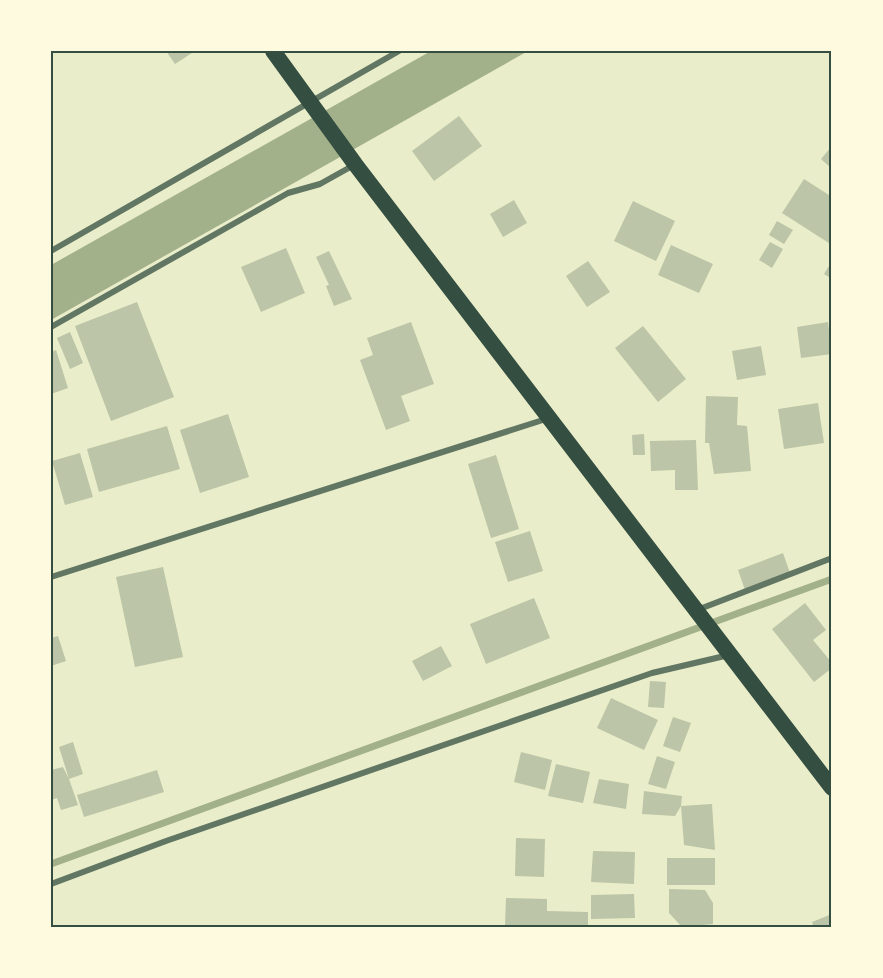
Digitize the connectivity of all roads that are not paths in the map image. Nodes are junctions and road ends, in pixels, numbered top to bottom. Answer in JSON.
{"nodes":[{"id":1,"x":273,"y":51,"type":"edge"},
{"id":2,"x":399,"y":51,"type":"edge"},
{"id":3,"x":312,"y":104,"type":"junction"},
{"id":4,"x":352,"y":161,"type":"junction"},
{"id":5,"x":51,"y":251,"type":"edge"},
{"id":6,"x":51,"y":327,"type":"edge"},
{"id":7,"x":549,"y":417,"type":"junction"},
{"id":8,"x":832,"y":558,"type":"edge"},
{"id":9,"x":51,"y":577,"type":"edge"},
{"id":10,"x":697,"y":611,"type":"junction"},
{"id":11,"x":730,"y":655,"type":"junction"},
{"id":12,"x":832,"y":788,"type":"edge"},
{"id":13,"x":51,"y":884,"type":"edge"}],
"edges":[{"from":1,"to":3,"type":"highway"},
{"from":2,"to":3,"type":"street"},
{"from":3,"to":4,"type":"highway"},
{"from":3,"to":5,"type":"street"},
{"from":4,"to":6,"type":"street"},
{"from":4,"to":7,"type":"highway"},
{"from":7,"to":9,"type":"street"},
{"from":7,"to":10,"type":"highway"},
{"from":8,"to":10,"type":"street"},
{"from":10,"to":11,"type":"highway"},
{"from":11,"to":12,"type":"highway"},
{"from":11,"to":13,"type":"street"}]}
